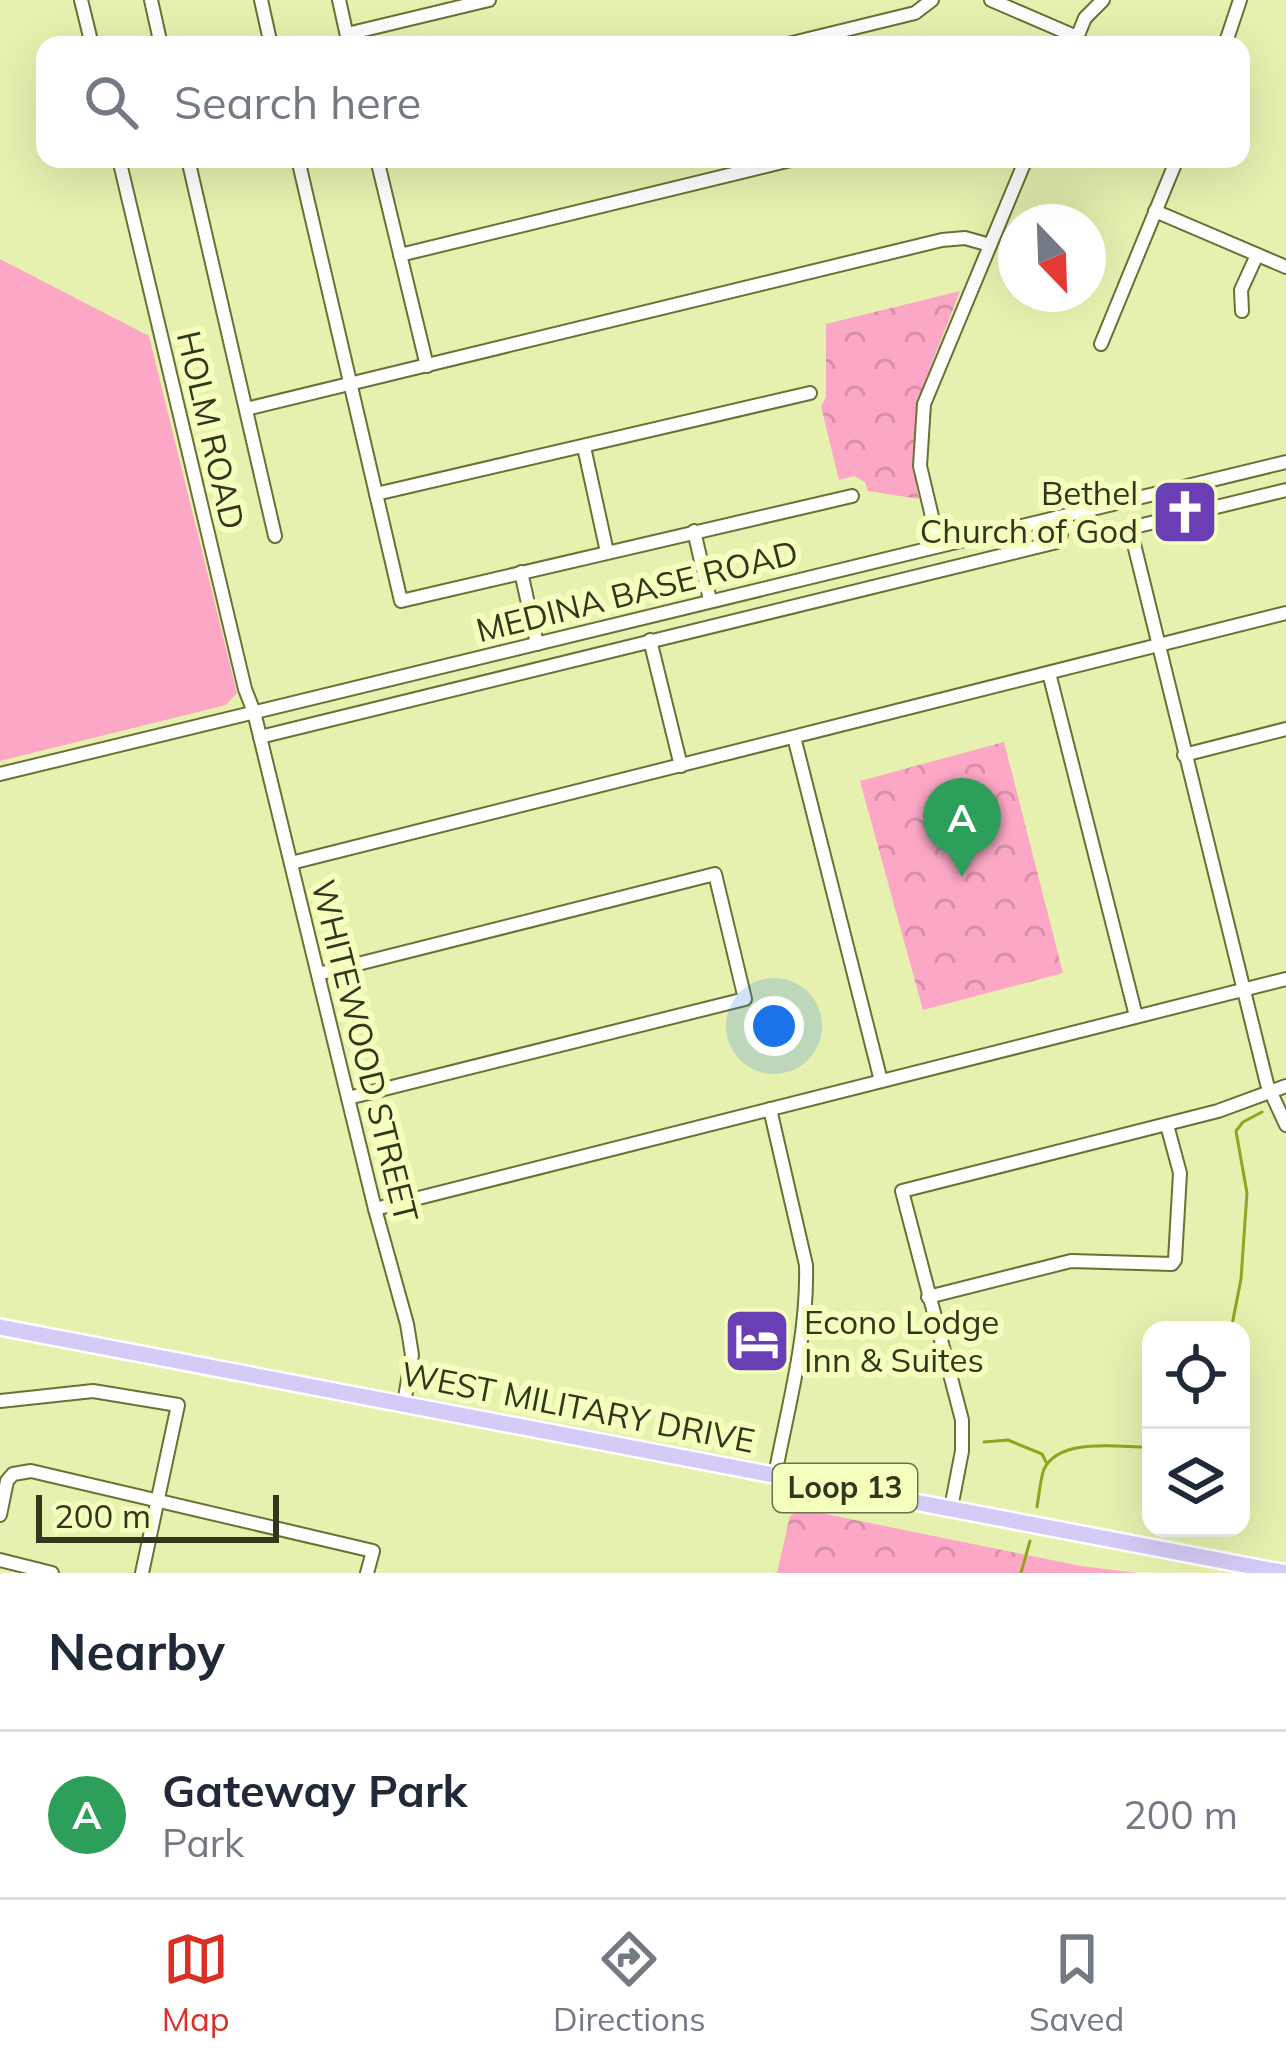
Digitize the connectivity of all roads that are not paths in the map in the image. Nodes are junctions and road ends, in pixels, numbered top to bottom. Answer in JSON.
{"nodes":[{"id":1,"x":81,"y":0,"type":"edge"},
{"id":2,"x":151,"y":0,"type":"edge"},
{"id":3,"x":261,"y":0,"type":"edge"},
{"id":4,"x":339,"y":0,"type":"edge"},
{"id":5,"x":489,"y":0,"type":"edge"},
{"id":6,"x":932,"y":0,"type":"edge"},
{"id":7,"x":991,"y":0,"type":"edge"},
{"id":8,"x":1103,"y":0,"type":"edge"},
{"id":9,"x":1240,"y":0,"type":"edge"},
{"id":10,"x":90,"y":36,"type":"edge"},
{"id":11,"x":159,"y":36,"type":"edge"},
{"id":12,"x":270,"y":36,"type":"edge"},
{"id":13,"x":347,"y":36,"type":"edge"},
{"id":14,"x":362,"y":36,"type":"edge"},
{"id":15,"x":821,"y":36,"type":"edge"},
{"id":16,"x":1066,"y":36,"type":"edge"},
{"id":17,"x":1078,"y":36,"type":"edge"},
{"id":18,"x":1229,"y":36,"type":"edge"},
{"id":19,"x":121,"y":168,"type":"edge"},
{"id":20,"x":190,"y":168,"type":"edge"},
{"id":21,"x":300,"y":168,"type":"edge"},
{"id":22,"x":379,"y":168,"type":"edge"},
{"id":23,"x":758,"y":168,"type":"edge"},
{"id":24,"x":1022,"y":168,"type":"edge"},
{"id":25,"x":1173,"y":168,"type":"edge"},
{"id":26,"x":1155,"y":211,"type":"junction"},
{"id":27,"x":990,"y":244,"type":"junction"},
{"id":28,"x":400,"y":255,"type":"junction"},
{"id":29,"x":1257,"y":255,"type":"junction"},
{"id":30,"x":1286,"y":267,"type":"edge"},
{"id":31,"x":1242,"y":311,"type":"dead end"},
{"id":32,"x":1101,"y":344,"type":"dead end"},
{"id":33,"x":427,"y":366,"type":"junction"},
{"id":34,"x":350,"y":384,"type":"junction"},
{"id":35,"x":810,"y":393,"type":"dead end"},
{"id":36,"x":246,"y":409,"type":"junction"},
{"id":37,"x":584,"y":447,"type":"junction"},
{"id":38,"x":1286,"y":462,"type":"edge"},
{"id":39,"x":1286,"y":490,"type":"edge"},
{"id":40,"x":376,"y":494,"type":"junction"},
{"id":41,"x":852,"y":496,"type":"dead end"},
{"id":42,"x":1057,"y":518,"type":"junction"},
{"id":43,"x":694,"y":531,"type":"junction"},
{"id":44,"x":275,"y":536,"type":"dead end"},
{"id":45,"x":939,"y":546,"type":"junction"},
{"id":46,"x":607,"y":552,"type":"junction"},
{"id":47,"x":521,"y":572,"type":"junction"},
{"id":48,"x":710,"y":600,"type":"junction"},
{"id":49,"x":1286,"y":613,"type":"edge"},
{"id":50,"x":650,"y":640,"type":"junction"},
{"id":51,"x":537,"y":644,"type":"junction"},
{"id":52,"x":1157,"y":646,"type":"junction"},
{"id":53,"x":447,"y":665,"type":"junction"},
{"id":54,"x":1049,"y":673,"type":"junction"},
{"id":55,"x":452,"y":688,"type":"junction"},
{"id":56,"x":254,"y":712,"type":"junction"},
{"id":57,"x":1286,"y":729,"type":"edge"},
{"id":58,"x":260,"y":736,"type":"junction"},
{"id":59,"x":794,"y":737,"type":"junction"},
{"id":60,"x":1184,"y":755,"type":"junction"},
{"id":61,"x":681,"y":766,"type":"junction"},
{"id":62,"x":0,"y":774,"type":"edge"},
{"id":63,"x":292,"y":863,"type":"junction"},
{"id":64,"x":318,"y":974,"type":"junction"},
{"id":65,"x":1286,"y":979,"type":"edge"},
{"id":66,"x":1243,"y":989,"type":"junction"},
{"id":67,"x":1136,"y":1016,"type":"junction"},
{"id":68,"x":880,"y":1081,"type":"junction"},
{"id":69,"x":1286,"y":1086,"type":"edge"},
{"id":70,"x":1270,"y":1091,"type":"junction"},
{"id":71,"x":348,"y":1098,"type":"junction"},
{"id":72,"x":770,"y":1109,"type":"junction"},
{"id":73,"x":1167,"y":1125,"type":"junction"},
{"id":74,"x":1286,"y":1125,"type":"edge"},
{"id":75,"x":374,"y":1208,"type":"junction"},
{"id":76,"x":928,"y":1297,"type":"junction"},
{"id":77,"x":0,"y":1327,"type":"edge"},
{"id":78,"x":0,"y":1401,"type":"edge"},
{"id":79,"x":404,"y":1405,"type":"junction"},
{"id":80,"x":775,"y":1475,"type":"junction"},
{"id":81,"x":158,"y":1499,"type":"junction"},
{"id":82,"x":951,"y":1508,"type":"junction"},
{"id":83,"x":0,"y":1514,"type":"edge"},
{"id":84,"x":1,"y":1560,"type":"edge"},
{"id":85,"x":52,"y":1573,"type":"edge"},
{"id":86,"x":142,"y":1573,"type":"edge"},
{"id":87,"x":368,"y":1573,"type":"edge"},
{"id":88,"x":1286,"y":1573,"type":"edge"}],
"edges":[{"from":1,"to":10,"type":"street"},
{"from":2,"to":11,"type":"street"},
{"from":3,"to":12,"type":"street"},
{"from":4,"to":13,"type":"street"},
{"from":5,"to":14,"type":"street"},
{"from":6,"to":15,"type":"street"},
{"from":7,"to":16,"type":"street"},
{"from":8,"to":17,"type":"street"},
{"from":9,"to":18,"type":"street"},
{"from":19,"to":56,"type":"street","name":"HOLM ROAD"},
{"from":20,"to":36,"type":"street"},
{"from":21,"to":34,"type":"street"},
{"from":22,"to":28,"type":"street"},
{"from":23,"to":28,"type":"street"},
{"from":24,"to":27,"type":"street"},
{"from":25,"to":26,"type":"street"},
{"from":26,"to":29,"type":"street"},
{"from":26,"to":32,"type":"street"},
{"from":27,"to":33,"type":"street"},
{"from":27,"to":45,"type":"street"},
{"from":28,"to":33,"type":"street"},
{"from":29,"to":30,"type":"street"},
{"from":29,"to":31,"type":"street"},
{"from":33,"to":34,"type":"street"},
{"from":34,"to":36,"type":"street"},
{"from":34,"to":40,"type":"street"},
{"from":35,"to":37,"type":"street"},
{"from":36,"to":44,"type":"street"},
{"from":37,"to":40,"type":"street"},
{"from":37,"to":46,"type":"street"},
{"from":38,"to":42,"type":"street","name":"MEDINA BASE ROAD"},
{"from":39,"to":52,"type":"street"},
{"from":40,"to":47,"type":"street"},
{"from":41,"to":43,"type":"street"},
{"from":42,"to":45,"type":"street","name":"MEDINA BASE ROAD"},
{"from":42,"to":50,"type":"street"},
{"from":43,"to":46,"type":"street"},
{"from":43,"to":48,"type":"street"},
{"from":45,"to":48,"type":"street","name":"MEDINA BASE ROAD"},
{"from":46,"to":47,"type":"street"},
{"from":47,"to":51,"type":"street"},
{"from":48,"to":51,"type":"street","name":"MEDINA BASE ROAD"},
{"from":49,"to":52,"type":"street"},
{"from":50,"to":55,"type":"street"},
{"from":50,"to":61,"type":"street"},
{"from":51,"to":53,"type":"street","name":"MEDINA BASE ROAD"},
{"from":52,"to":54,"type":"street"},
{"from":52,"to":60,"type":"street"},
{"from":53,"to":55,"type":"street"},
{"from":53,"to":56,"type":"street","name":"MEDINA BASE ROAD"},
{"from":54,"to":59,"type":"street"},
{"from":54,"to":67,"type":"street"},
{"from":55,"to":58,"type":"street"},
{"from":56,"to":58,"type":"street","name":"WHITEWOOD STREET"},
{"from":56,"to":62,"type":"street","name":"MEDINA BASE ROAD"},
{"from":57,"to":60,"type":"street"},
{"from":58,"to":63,"type":"street","name":"WHITEWOOD STREET"},
{"from":59,"to":61,"type":"street"},
{"from":59,"to":68,"type":"street"},
{"from":60,"to":66,"type":"street"},
{"from":61,"to":63,"type":"street"},
{"from":63,"to":64,"type":"street","name":"WHITEWOOD STREET"},
{"from":64,"to":71,"type":"street","name":"WHITEWOOD STREET"},
{"from":64,"to":71,"type":"street"},
{"from":65,"to":66,"type":"street"},
{"from":66,"to":67,"type":"street"},
{"from":66,"to":70,"type":"street"},
{"from":67,"to":68,"type":"street"},
{"from":68,"to":72,"type":"street"},
{"from":69,"to":70,"type":"street"},
{"from":70,"to":73,"type":"street"},
{"from":70,"to":74,"type":"street"},
{"from":71,"to":75,"type":"street","name":"WHITEWOOD STREET"},
{"from":72,"to":75,"type":"street"},
{"from":72,"to":80,"type":"street"},
{"from":73,"to":76,"type":"street"},
{"from":73,"to":76,"type":"street"},
{"from":75,"to":79,"type":"street","name":"WHITEWOOD STREET"},
{"from":76,"to":82,"type":"street"},
{"from":77,"to":79,"type":"main road","name":"WEST MILITARY DRIVE","number":"Loop 13"},
{"from":78,"to":81,"type":"street"},
{"from":79,"to":80,"type":"main road","name":"WEST MILITARY DRIVE","number":"Loop 13"},
{"from":80,"to":82,"type":"main road","name":"WEST MILITARY DRIVE","number":"Loop 13"},
{"from":81,"to":83,"type":"street"},
{"from":81,"to":86,"type":"street"},
{"from":81,"to":87,"type":"street"},
{"from":82,"to":88,"type":"main road","name":"WEST MILITARY DRIVE","number":"Loop 13"},
{"from":84,"to":85,"type":"street"}]}
